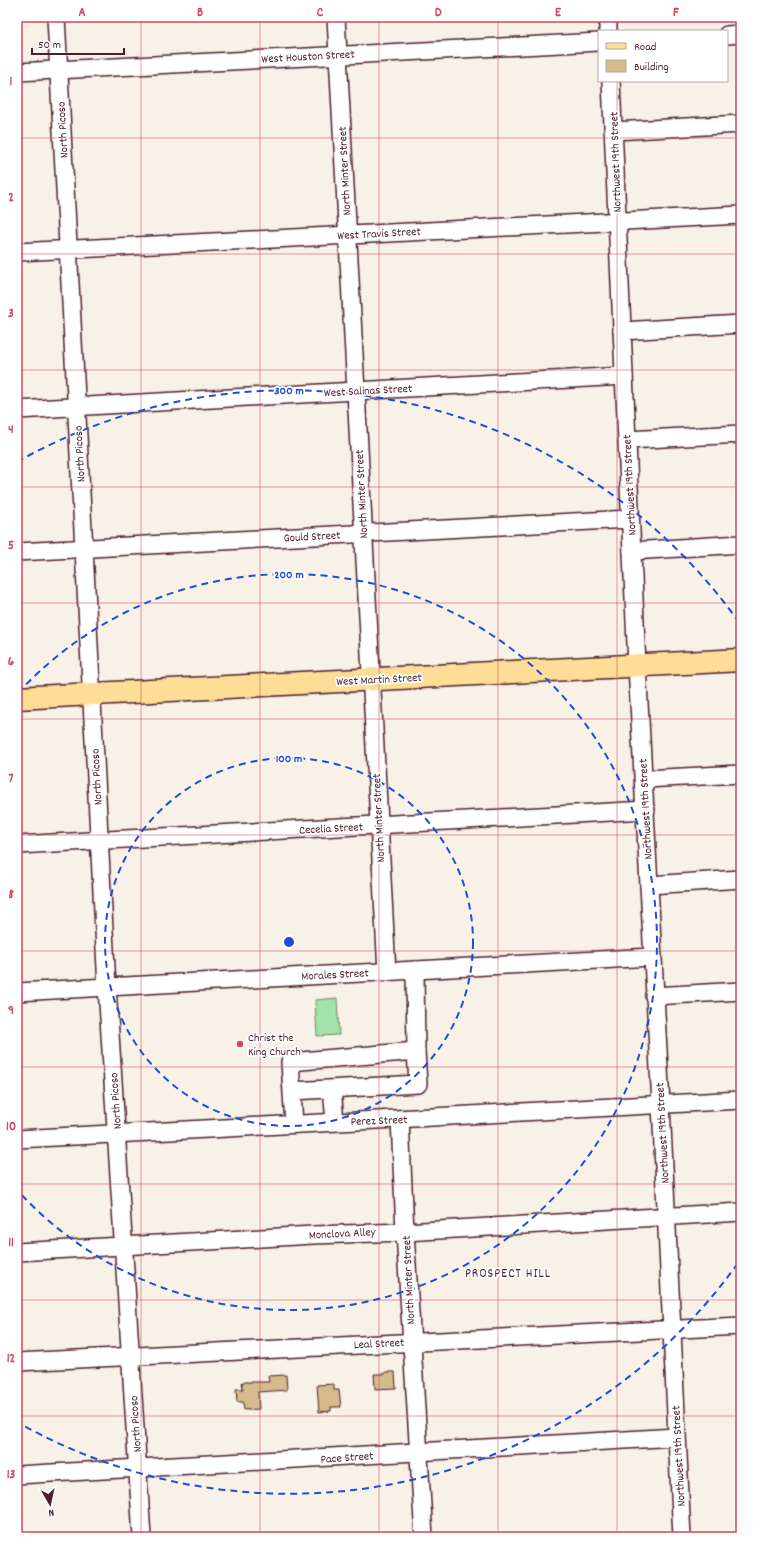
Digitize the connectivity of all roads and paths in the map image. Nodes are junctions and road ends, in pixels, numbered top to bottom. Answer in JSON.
{"nodes":[{"id":1,"x":56,"y":17,"type":"edge"},
{"id":2,"x":336,"y":17,"type":"edge"},
{"id":3,"x":608,"y":17,"type":"edge"},
{"id":4,"x":608,"y":30,"type":"edge"},
{"id":5,"x":741,"y":34,"type":"edge"},
{"id":6,"x":728,"y":35,"type":"edge"},
{"id":7,"x":598,"y":42,"type":"edge"},
{"id":8,"x":338,"y":54,"type":"junction"},
{"id":9,"x":58,"y":70,"type":"junction"},
{"id":10,"x":17,"y":72,"type":"edge"},
{"id":11,"x":611,"y":82,"type":"edge"},
{"id":12,"x":741,"y":124,"type":"edge"},
{"id":13,"x":614,"y":131,"type":"junction"},
{"id":14,"x":741,"y":215,"type":"edge"},
{"id":15,"x":617,"y":222,"type":"junction"},
{"id":16,"x":347,"y":235,"type":"junction"},
{"id":17,"x":68,"y":250,"type":"junction"},
{"id":18,"x":17,"y":252,"type":"edge"},
{"id":19,"x":741,"y":324,"type":"edge"},
{"id":20,"x":622,"y":331,"type":"junction"},
{"id":21,"x":624,"y":376,"type":"junction"},
{"id":22,"x":356,"y":391,"type":"junction"},
{"id":23,"x":76,"y":406,"type":"junction"},
{"id":24,"x":17,"y":410,"type":"edge"},
{"id":25,"x":741,"y":434,"type":"edge"},
{"id":26,"x":627,"y":440,"type":"junction"},
{"id":27,"x":630,"y":519,"type":"junction"},
{"id":28,"x":363,"y":533,"type":"junction"},
{"id":29,"x":741,"y":544,"type":"edge"},
{"id":30,"x":84,"y":549,"type":"junction"},
{"id":31,"x":632,"y":551,"type":"junction"},
{"id":32,"x":17,"y":552,"type":"edge"},
{"id":33,"x":741,"y":660,"type":"edge"},
{"id":34,"x":637,"y":666,"type":"junction"},
{"id":35,"x":371,"y":680,"type":"junction"},
{"id":36,"x":92,"y":694,"type":"junction"},
{"id":37,"x":17,"y":698,"type":"edge"},
{"id":38,"x":741,"y":774,"type":"edge"},
{"id":39,"x":644,"y":779,"type":"junction"},
{"id":40,"x":646,"y":810,"type":"junction"},
{"id":41,"x":379,"y":825,"type":"junction"},
{"id":42,"x":100,"y":841,"type":"junction"},
{"id":43,"x":17,"y":845,"type":"edge"},
{"id":44,"x":741,"y":879,"type":"edge"},
{"id":45,"x":649,"y":885,"type":"junction"},
{"id":46,"x":652,"y":957,"type":"junction"},
{"id":47,"x":415,"y":970,"type":"junction"},
{"id":48,"x":387,"y":972,"type":"junction"},
{"id":49,"x":107,"y":987,"type":"junction"},
{"id":50,"x":741,"y":991,"type":"edge"},
{"id":51,"x":17,"y":992,"type":"edge"},
{"id":52,"x":654,"y":996,"type":"junction"},
{"id":53,"x":416,"y":1051,"type":"junction"},
{"id":54,"x":332,"y":1089,"type":"junction"},
{"id":55,"x":292,"y":1092,"type":"junction"},
{"id":56,"x":741,"y":1100,"type":"edge"},
{"id":57,"x":661,"y":1105,"type":"junction"},
{"id":58,"x":400,"y":1119,"type":"junction"},
{"id":59,"x":335,"y":1121,"type":"junction"},
{"id":60,"x":294,"y":1124,"type":"junction"},
{"id":61,"x":117,"y":1133,"type":"junction"},
{"id":62,"x":17,"y":1139,"type":"edge"},
{"id":63,"x":741,"y":1212,"type":"edge"},
{"id":64,"x":666,"y":1217,"type":"junction"},
{"id":65,"x":405,"y":1232,"type":"junction"},
{"id":66,"x":124,"y":1245,"type":"junction"},
{"id":67,"x":17,"y":1252,"type":"edge"},
{"id":68,"x":741,"y":1326,"type":"edge"},
{"id":69,"x":672,"y":1330,"type":"junction"},
{"id":70,"x":412,"y":1341,"type":"junction"},
{"id":71,"x":131,"y":1356,"type":"junction"},
{"id":72,"x":17,"y":1362,"type":"edge"},
{"id":73,"x":677,"y":1437,"type":"junction"},
{"id":74,"x":419,"y":1452,"type":"junction"},
{"id":75,"x":139,"y":1468,"type":"junction"},
{"id":76,"x":17,"y":1475,"type":"edge"},
{"id":77,"x":142,"y":1537,"type":"edge"},
{"id":78,"x":424,"y":1537,"type":"edge"},
{"id":79,"x":682,"y":1537,"type":"edge"}],
"edges":[{"from":1,"to":9,"type":"street","name":"North Picoso"},
{"from":2,"to":8,"type":"street","name":"North Minter Street"},
{"from":3,"to":4,"type":"street"},
{"from":5,"to":6,"type":"street"},
{"from":7,"to":8,"type":"street","name":"West Houston Street"},
{"from":8,"to":9,"type":"street","name":"West Houston Street"},
{"from":8,"to":16,"type":"street","name":"North Minter Street"},
{"from":9,"to":10,"type":"street","name":"West Houston Street"},
{"from":9,"to":17,"type":"street","name":"North Picoso"},
{"from":11,"to":13,"type":"street","name":"Northwest 19th Street"},
{"from":12,"to":13,"type":"street"},
{"from":13,"to":15,"type":"street","name":"Northwest 19th Street"},
{"from":14,"to":15,"type":"street","name":"West Travis Street"},
{"from":15,"to":16,"type":"street","name":"West Travis Street"},
{"from":15,"to":20,"type":"street","name":"Northwest 19th Street"},
{"from":16,"to":17,"type":"street","name":"West Travis Street"},
{"from":16,"to":22,"type":"street","name":"North Minter Street"},
{"from":17,"to":18,"type":"street","name":"West Travis Street"},
{"from":17,"to":23,"type":"street","name":"North Picoso"},
{"from":19,"to":20,"type":"street"},
{"from":20,"to":21,"type":"street","name":"Northwest 19th Street"},
{"from":21,"to":22,"type":"street","name":"West Salinas Street"},
{"from":21,"to":26,"type":"street","name":"Northwest 19th Street"},
{"from":22,"to":23,"type":"street","name":"West Salinas Street"},
{"from":22,"to":28,"type":"street","name":"North Minter Street"},
{"from":23,"to":24,"type":"street","name":"West Salinas Street"},
{"from":23,"to":30,"type":"street","name":"North Picoso"},
{"from":25,"to":26,"type":"street"},
{"from":26,"to":27,"type":"street","name":"Northwest 19th Street"},
{"from":27,"to":28,"type":"street","name":"Gould Street"},
{"from":27,"to":31,"type":"street","name":"Northwest 19th Street"},
{"from":28,"to":30,"type":"street","name":"Gould Street"},
{"from":28,"to":35,"type":"street","name":"North Minter Street"},
{"from":29,"to":31,"type":"street"},
{"from":30,"to":32,"type":"street","name":"Gould Street"},
{"from":30,"to":36,"type":"street","name":"North Picoso"},
{"from":31,"to":34,"type":"street","name":"Northwest 19th Street"},
{"from":33,"to":34,"type":"main road","name":"West Martin Street"},
{"from":34,"to":35,"type":"main road","name":"West Martin Street"},
{"from":34,"to":39,"type":"street","name":"Northwest 19th Street"},
{"from":35,"to":36,"type":"main road","name":"West Martin Street"},
{"from":35,"to":41,"type":"street","name":"North Minter Street"},
{"from":36,"to":37,"type":"main road","name":"West Martin Street"},
{"from":36,"to":42,"type":"street","name":"North Picoso"},
{"from":38,"to":39,"type":"street"},
{"from":39,"to":40,"type":"street","name":"Northwest 19th Street"},
{"from":40,"to":41,"type":"street","name":"Cecelia Street"},
{"from":40,"to":45,"type":"street","name":"Northwest 19th Street"},
{"from":41,"to":42,"type":"street","name":"Cecelia Street"},
{"from":41,"to":48,"type":"street","name":"North Minter Street"},
{"from":42,"to":43,"type":"street","name":"Cecelia Street"},
{"from":42,"to":49,"type":"street","name":"North Picoso"},
{"from":44,"to":45,"type":"street"},
{"from":45,"to":46,"type":"street","name":"Northwest 19th Street"},
{"from":46,"to":47,"type":"street","name":"Morales Street"},
{"from":46,"to":52,"type":"street","name":"Northwest 19th Street"},
{"from":47,"to":48,"type":"street","name":"Morales Street"},
{"from":47,"to":53,"type":"street"},
{"from":48,"to":49,"type":"street","name":"Morales Street"},
{"from":49,"to":51,"type":"street","name":"Morales Street"},
{"from":49,"to":61,"type":"street","name":"North Picoso"},
{"from":50,"to":52,"type":"street"},
{"from":52,"to":57,"type":"street","name":"Northwest 19th Street"},
{"from":53,"to":54,"type":"street"},
{"from":53,"to":55,"type":"street"},
{"from":54,"to":55,"type":"street"},
{"from":54,"to":59,"type":"street"},
{"from":55,"to":60,"type":"street"},
{"from":56,"to":57,"type":"street","name":"Perez Street"},
{"from":57,"to":58,"type":"street","name":"Perez Street"},
{"from":57,"to":64,"type":"street","name":"Northwest 19th Street"},
{"from":58,"to":59,"type":"street","name":"Perez Street"},
{"from":58,"to":65,"type":"street","name":"North Minter Street"},
{"from":59,"to":60,"type":"street","name":"Perez Street"},
{"from":60,"to":61,"type":"street","name":"Perez Street"},
{"from":61,"to":62,"type":"street","name":"Perez Street"},
{"from":61,"to":66,"type":"street","name":"North Picoso"},
{"from":63,"to":64,"type":"street","name":"Monclova Alley"},
{"from":64,"to":65,"type":"street","name":"Monclova Alley"},
{"from":64,"to":69,"type":"street","name":"Northwest 19th Street"},
{"from":65,"to":66,"type":"street","name":"Monclova Alley"},
{"from":65,"to":70,"type":"street","name":"North Minter Street"},
{"from":66,"to":67,"type":"street","name":"Monclova Alley"},
{"from":66,"to":71,"type":"street","name":"North Picoso"},
{"from":68,"to":69,"type":"street","name":"Leal Street"},
{"from":69,"to":70,"type":"street","name":"Leal Street"},
{"from":69,"to":73,"type":"street","name":"Northwest 19th Street"},
{"from":70,"to":71,"type":"street","name":"Leal Street"},
{"from":70,"to":74,"type":"street","name":"North Minter Street"},
{"from":71,"to":72,"type":"street","name":"Leal Street"},
{"from":71,"to":75,"type":"street","name":"North Picoso"},
{"from":73,"to":74,"type":"street","name":"Pace Street"},
{"from":73,"to":79,"type":"street","name":"Northwest 19th Street"},
{"from":74,"to":75,"type":"street","name":"Pace Street"},
{"from":74,"to":78,"type":"street","name":"North Minter Street"},
{"from":75,"to":76,"type":"street","name":"Pace Street"},
{"from":75,"to":77,"type":"street","name":"North Picoso"}]}
